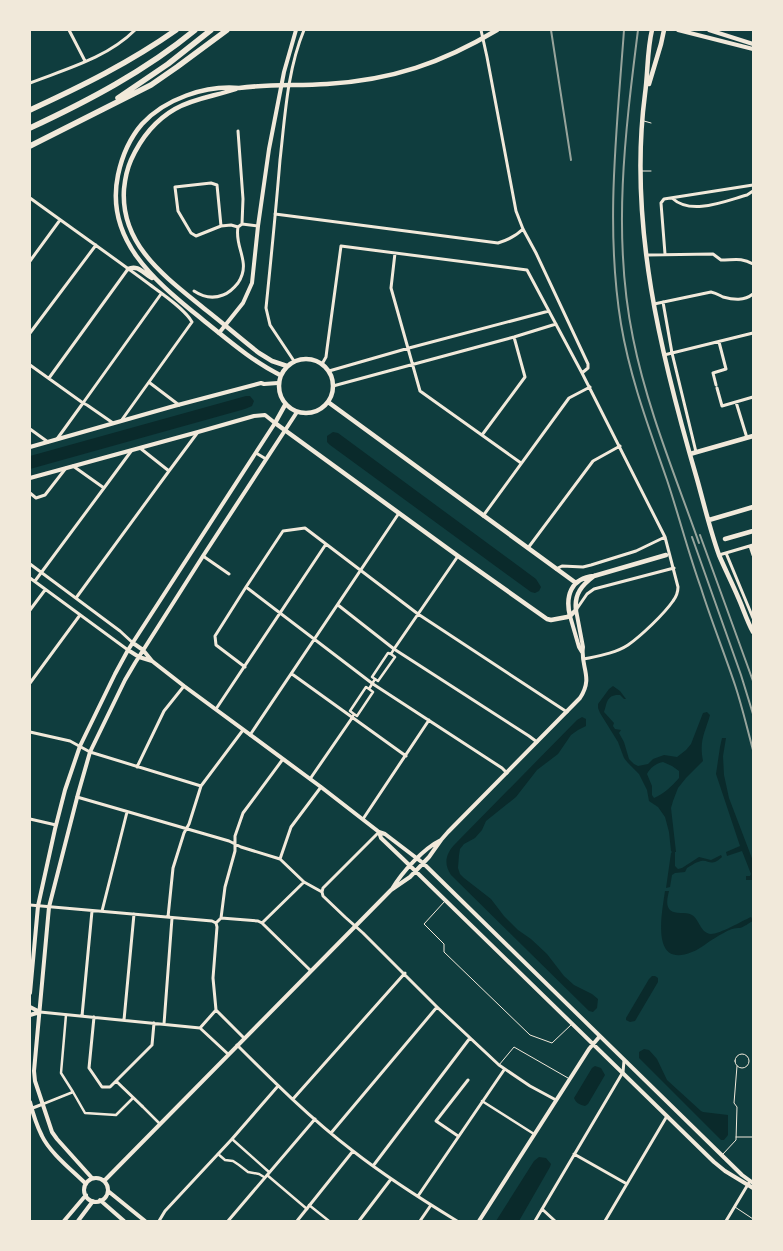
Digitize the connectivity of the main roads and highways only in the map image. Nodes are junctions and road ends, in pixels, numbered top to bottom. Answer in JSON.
{"nodes":[{"id":1,"x":176,"y":30,"type":"edge"},
{"id":2,"x":195,"y":30,"type":"edge"},
{"id":3,"x":211,"y":30,"type":"edge"},
{"id":4,"x":227,"y":30,"type":"edge"},
{"id":5,"x":497,"y":30,"type":"edge"},
{"id":6,"x":652,"y":30,"type":"edge"},
{"id":7,"x":664,"y":30,"type":"edge"},
{"id":8,"x":239,"y":88,"type":"junction"},
{"id":9,"x":645,"y":95,"type":"junction"},
{"id":10,"x":45,"y":103,"type":"junction"},
{"id":11,"x":30,"y":104,"type":"edge"},
{"id":12,"x":30,"y":110,"type":"edge"},
{"id":13,"x":100,"y":110,"type":"junction"},
{"id":14,"x":30,"y":128,"type":"edge"},
{"id":15,"x":30,"y":146,"type":"edge"},
{"id":16,"x":128,"y":269,"type":"road end"},
{"id":17,"x":156,"y":280,"type":"junction"},
{"id":18,"x":287,"y":366,"type":"junction"},
{"id":19,"x":280,"y":375,"type":"junction"},
{"id":20,"x":328,"y":402,"type":"junction"},
{"id":21,"x":285,"y":405,"type":"junction"},
{"id":22,"x":753,"y":436,"type":"edge"},
{"id":23,"x":690,"y":454,"type":"junction"},
{"id":24,"x":753,"y":507,"type":"edge"},
{"id":25,"x":709,"y":520,"type":"junction"},
{"id":26,"x":753,"y":531,"type":"edge"},
{"id":27,"x":725,"y":539,"type":"dead end"},
{"id":28,"x":666,"y":556,"type":"dead end"},
{"id":29,"x":594,"y":576,"type":"junction"},
{"id":30,"x":576,"y":583,"type":"junction"},
{"id":31,"x":570,"y":616,"type":"junction"},
{"id":32,"x":753,"y":632,"type":"edge"}],
"edges":[{"from":1,"to":10,"type":"highway"},
{"from":2,"to":14,"type":"highway"},
{"from":3,"to":13,"type":"highway"},
{"from":4,"to":13,"type":"highway"},
{"from":5,"to":8,"type":"main road"},
{"from":6,"to":9,"type":"main road"},
{"from":7,"to":9,"type":"main road"},
{"from":8,"to":17,"type":"main road"},
{"from":8,"to":18,"type":"main road"},
{"from":9,"to":23,"type":"main road"},
{"from":10,"to":11,"type":"highway"},
{"from":10,"to":12,"type":"highway"},
{"from":13,"to":15,"type":"highway"},
{"from":16,"to":17,"type":"main road"},
{"from":17,"to":19,"type":"main road"},
{"from":18,"to":19,"type":"main road"},
{"from":18,"to":20,"type":"main road"},
{"from":19,"to":21,"type":"main road"},
{"from":20,"to":21,"type":"main road"},
{"from":20,"to":30,"type":"main road"},
{"from":21,"to":31,"type":"main road"},
{"from":22,"to":23,"type":"main road"},
{"from":23,"to":25,"type":"main road"},
{"from":24,"to":25,"type":"main road"},
{"from":25,"to":32,"type":"main road"},
{"from":26,"to":27,"type":"main road"},
{"from":28,"to":29,"type":"main road"},
{"from":29,"to":30,"type":"main road"},
{"from":29,"to":31,"type":"main road"},
{"from":30,"to":31,"type":"main road"}]}
